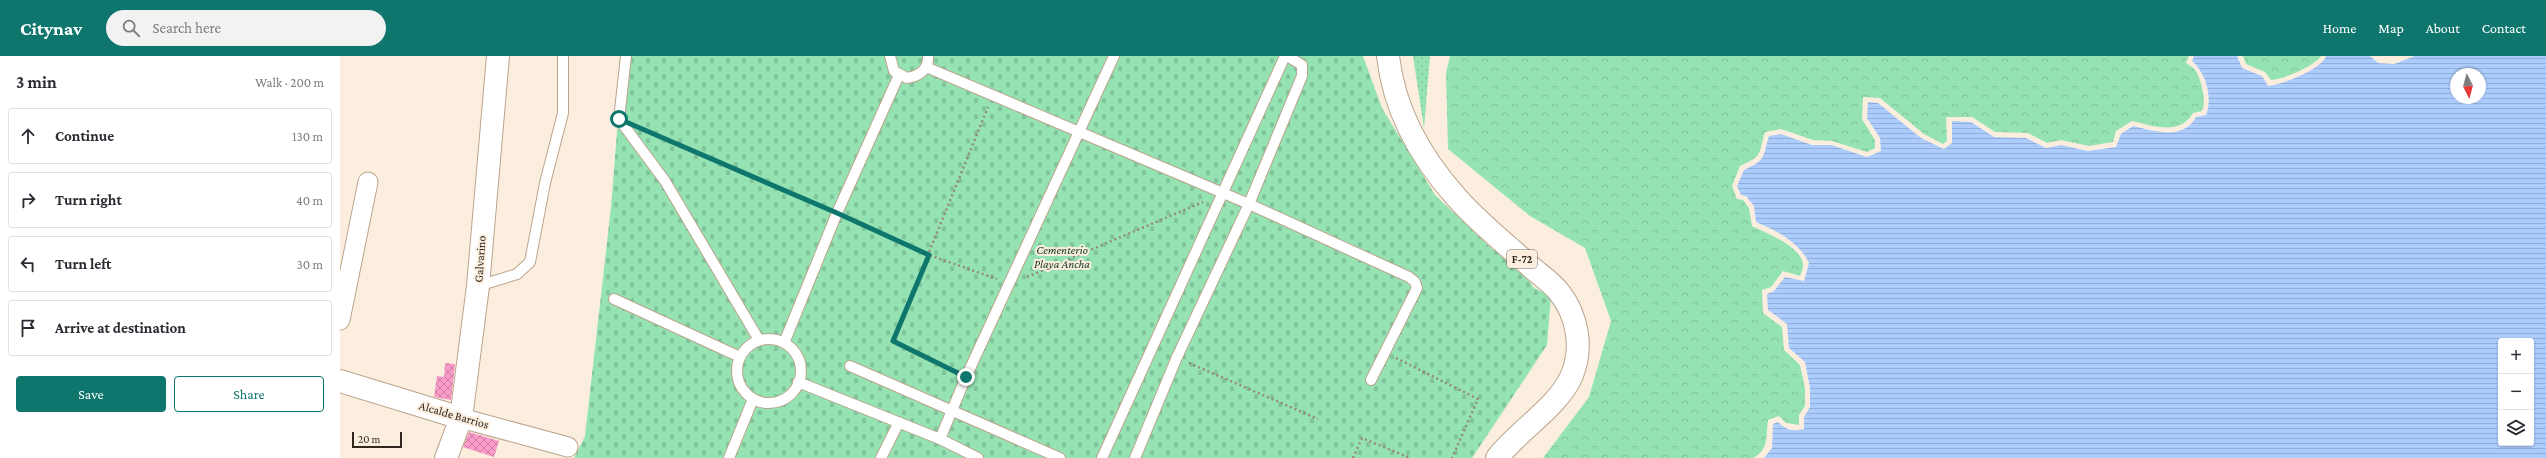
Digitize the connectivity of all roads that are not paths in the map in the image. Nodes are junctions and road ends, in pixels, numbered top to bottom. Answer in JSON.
{"nodes":[{"id":1,"x":498,"y":56,"type":"edge"},
{"id":2,"x":563,"y":56,"type":"edge"},
{"id":3,"x":626,"y":56,"type":"edge"},
{"id":4,"x":890,"y":56,"type":"edge"},
{"id":5,"x":928,"y":56,"type":"edge"},
{"id":6,"x":1114,"y":56,"type":"edge"},
{"id":7,"x":1286,"y":56,"type":"edge"},
{"id":8,"x":1388,"y":56,"type":"edge"},
{"id":9,"x":926,"y":67,"type":"junction"},
{"id":10,"x":899,"y":75,"type":"junction"},
{"id":11,"x":1079,"y":131,"type":"junction"},
{"id":12,"x":368,"y":182,"type":"dead end"},
{"id":13,"x":1224,"y":194,"type":"junction"},
{"id":14,"x":1249,"y":204,"type":"junction"},
{"id":15,"x":478,"y":286,"type":"junction"},
{"id":16,"x":614,"y":299,"type":"dead end"},
{"id":17,"x":340,"y":320,"type":"edge"},
{"id":18,"x":759,"y":340,"type":"junction"},
{"id":19,"x":784,"y":342,"type":"junction"},
{"id":20,"x":740,"y":357,"type":"junction"},
{"id":21,"x":850,"y":366,"type":"dead end"},
{"id":22,"x":1371,"y":380,"type":"dead end"},
{"id":23,"x":340,"y":381,"type":"edge"},
{"id":24,"x":798,"y":382,"type":"junction"},
{"id":25,"x":753,"y":399,"type":"junction"},
{"id":26,"x":952,"y":410,"type":"junction"},
{"id":27,"x":461,"y":418,"type":"junction"},
{"id":28,"x":899,"y":422,"type":"junction"},
{"id":29,"x":940,"y":439,"type":"junction"},
{"id":30,"x":568,"y":447,"type":"dead end"},
{"id":31,"x":446,"y":458,"type":"edge"},
{"id":32,"x":730,"y":458,"type":"edge"},
{"id":33,"x":881,"y":458,"type":"edge"},
{"id":34,"x":978,"y":458,"type":"edge"},
{"id":35,"x":1060,"y":458,"type":"edge"},
{"id":36,"x":1102,"y":458,"type":"edge"},
{"id":37,"x":1135,"y":458,"type":"edge"},
{"id":38,"x":1497,"y":458,"type":"edge"}],
"edges":[{"from":1,"to":15,"type":"street","name":"Galvarino"},
{"from":2,"to":15,"type":"lane"},
{"from":3,"to":18,"type":"lane"},
{"from":4,"to":10,"type":"lane"},
{"from":5,"to":9,"type":"lane"},
{"from":6,"to":11,"type":"lane"},
{"from":7,"to":13,"type":"lane"},
{"from":7,"to":14,"type":"lane"},
{"from":8,"to":38,"type":"street","number":"F-72"},
{"from":9,"to":10,"type":"lane"},
{"from":9,"to":11,"type":"lane"},
{"from":10,"to":19,"type":"lane"},
{"from":11,"to":13,"type":"lane"},
{"from":11,"to":26,"type":"lane"},
{"from":12,"to":17,"type":"street"},
{"from":13,"to":14,"type":"lane"},
{"from":13,"to":36,"type":"lane"},
{"from":14,"to":22,"type":"lane"},
{"from":14,"to":37,"type":"lane"},
{"from":15,"to":27,"type":"street","name":"Galvarino"},
{"from":16,"to":20,"type":"lane"},
{"from":18,"to":19,"type":"lane"},
{"from":18,"to":20,"type":"lane"},
{"from":19,"to":24,"type":"lane"},
{"from":20,"to":25,"type":"lane"},
{"from":21,"to":26,"type":"lane"},
{"from":23,"to":27,"type":"street","name":"Alcalde Barrios"},
{"from":24,"to":25,"type":"lane"},
{"from":24,"to":28,"type":"lane"},
{"from":25,"to":32,"type":"lane"},
{"from":26,"to":29,"type":"lane"},
{"from":26,"to":35,"type":"lane"},
{"from":27,"to":30,"type":"street","name":"Alcalde Barrios"},
{"from":27,"to":31,"type":"street","name":"Galvarino"},
{"from":28,"to":29,"type":"lane"},
{"from":28,"to":33,"type":"lane"},
{"from":29,"to":34,"type":"lane"}]}
